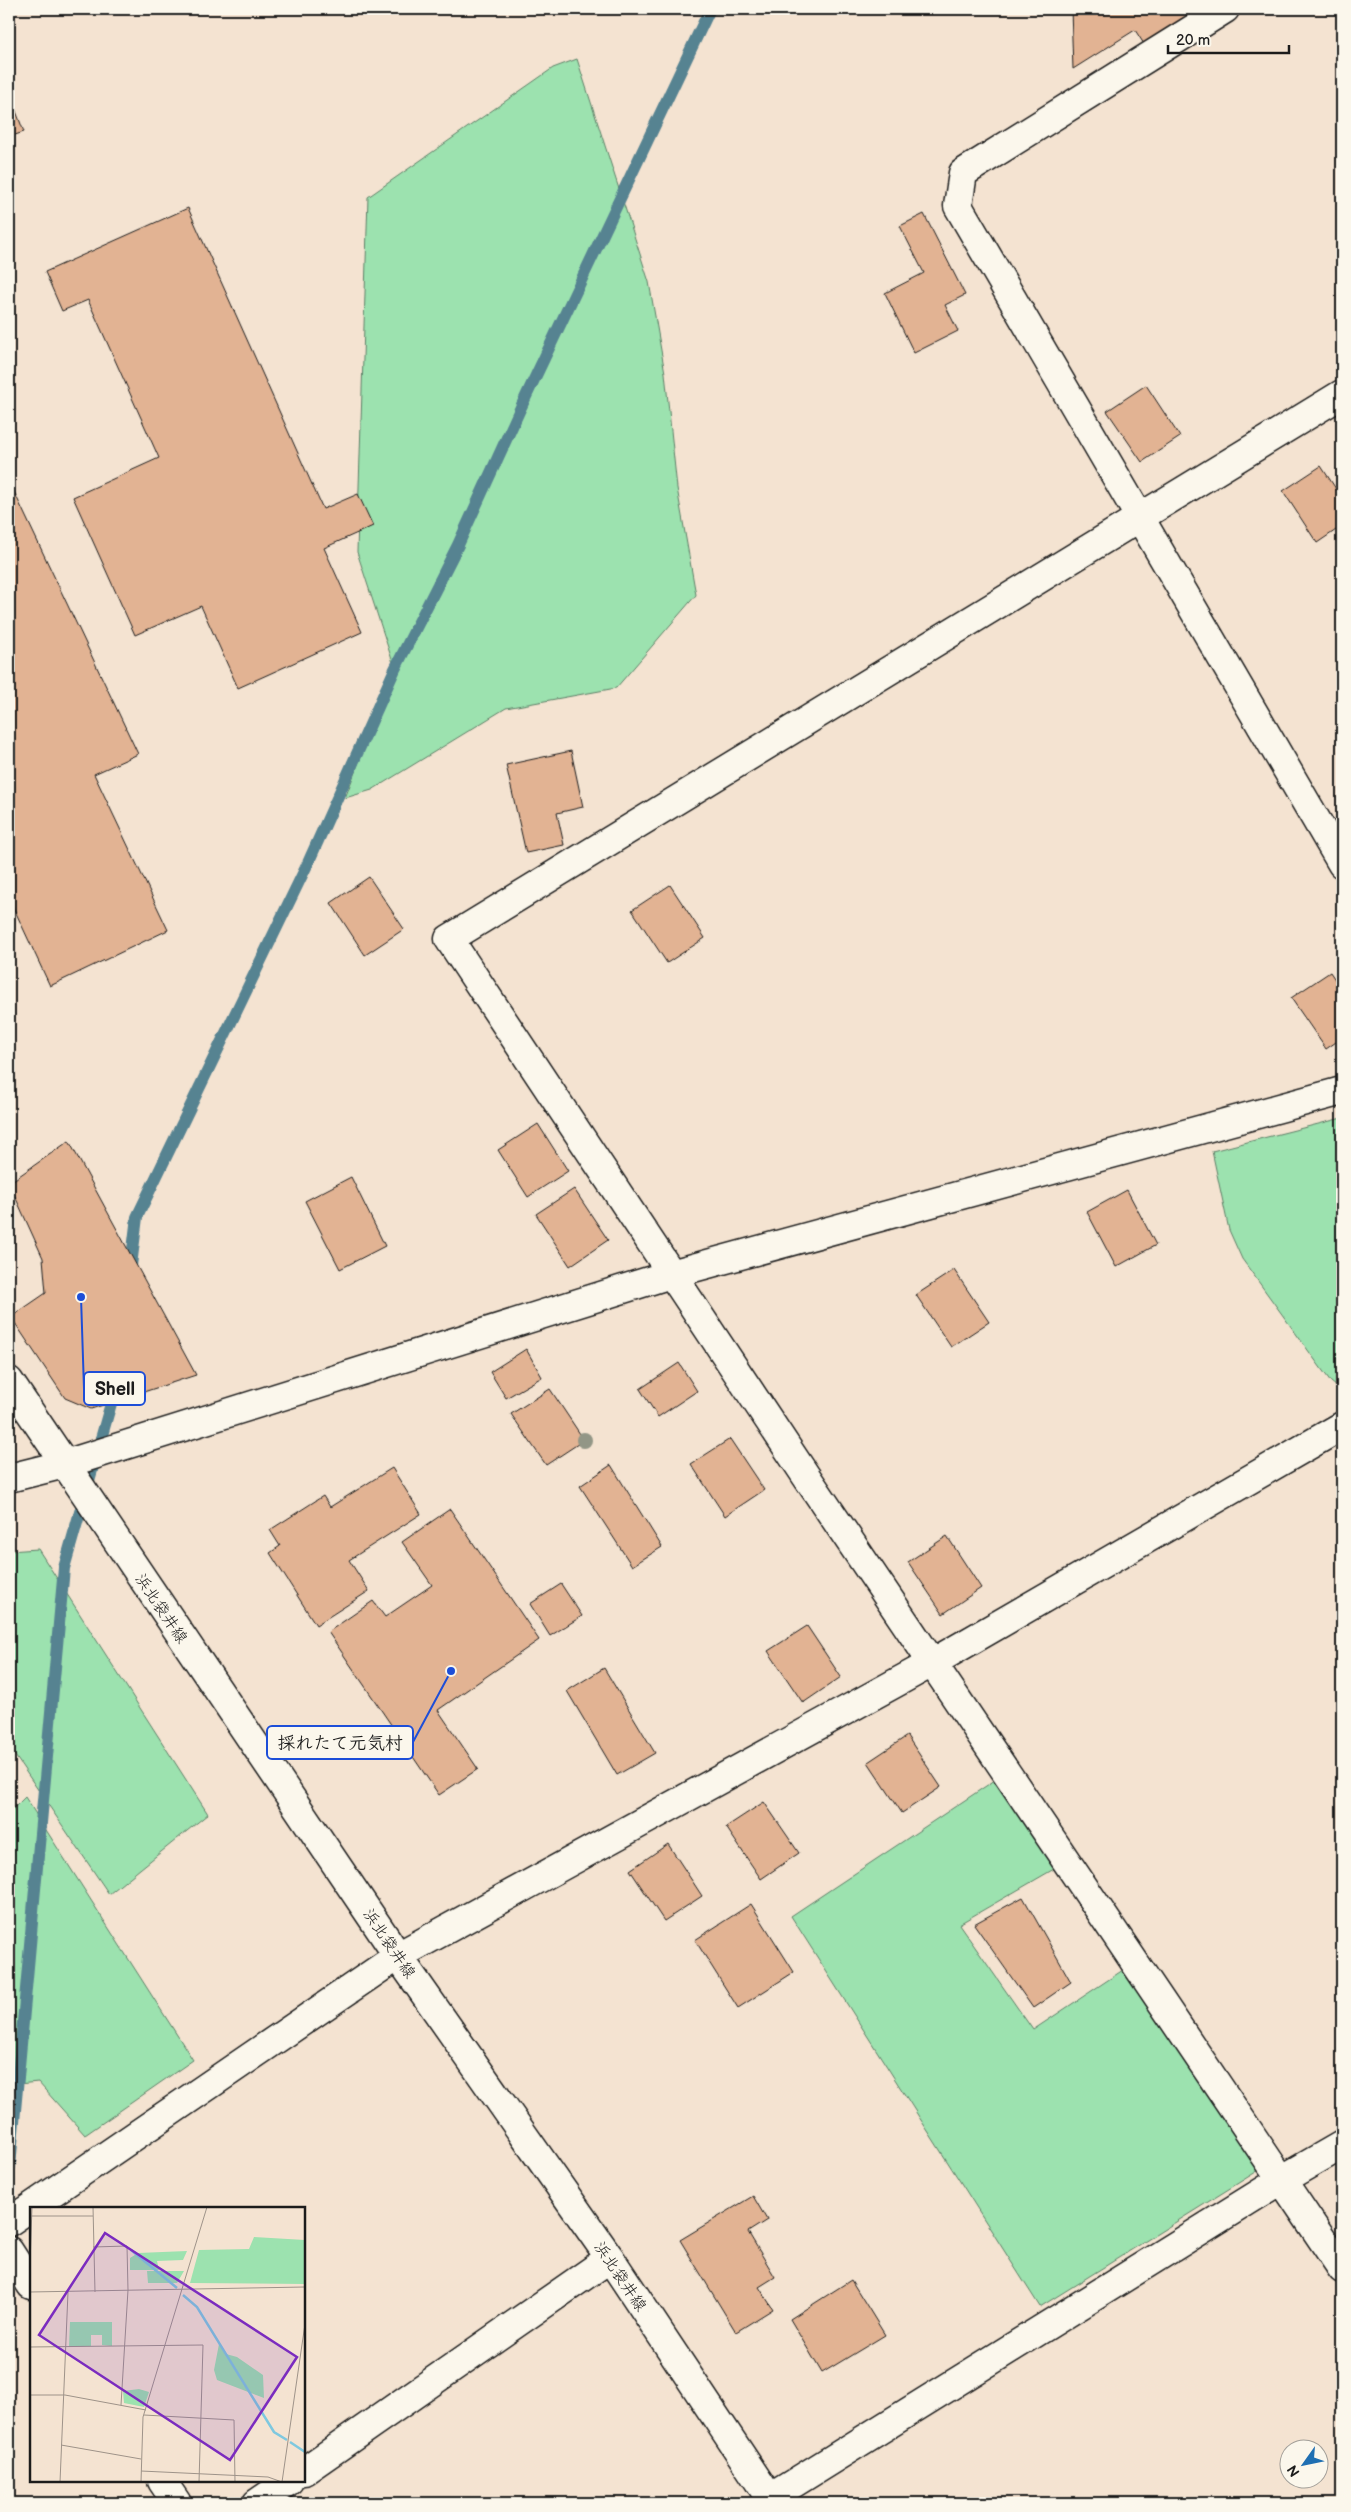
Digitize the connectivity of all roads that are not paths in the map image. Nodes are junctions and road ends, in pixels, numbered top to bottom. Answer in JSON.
{"nodes":[{"id":1,"x":1225,"y":9,"type":"edge"},
{"id":2,"x":1342,"y":394,"type":"edge"},
{"id":3,"x":1140,"y":518,"type":"junction"},
{"id":4,"x":1342,"y":864,"type":"edge"},
{"id":5,"x":1342,"y":1091,"type":"edge"},
{"id":6,"x":671,"y":1274,"type":"junction"},
{"id":7,"x":9,"y":1381,"type":"edge"},
{"id":8,"x":1342,"y":1426,"type":"edge"},
{"id":9,"x":65,"y":1464,"type":"junction"},
{"id":10,"x":9,"y":1478,"type":"edge"},
{"id":11,"x":932,"y":1663,"type":"junction"},
{"id":12,"x":398,"y":1956,"type":"junction"},
{"id":13,"x":1342,"y":2145,"type":"edge"},
{"id":14,"x":1283,"y":2179,"type":"junction"},
{"id":15,"x":31,"y":2207,"type":"edge"},
{"id":16,"x":30,"y":2208,"type":"edge"},
{"id":17,"x":9,"y":2222,"type":"edge"},
{"id":18,"x":9,"y":2251,"type":"edge"},
{"id":19,"x":610,"y":2258,"type":"junction"},
{"id":20,"x":1342,"y":2268,"type":"edge"},
{"id":21,"x":30,"y":2283,"type":"edge"},
{"id":22,"x":305,"y":2470,"type":"edge"},
{"id":23,"x":163,"y":2482,"type":"edge"},
{"id":24,"x":288,"y":2482,"type":"edge"},
{"id":25,"x":772,"y":2501,"type":"edge"},
{"id":26,"x":177,"y":2503,"type":"edge"},
{"id":27,"x":257,"y":2503,"type":"edge"}],
"edges":[{"from":1,"to":3,"type":"street"},
{"from":2,"to":3,"type":"street"},
{"from":3,"to":4,"type":"street"},
{"from":3,"to":6,"type":"street"},
{"from":5,"to":6,"type":"street"},
{"from":6,"to":9,"type":"street"},
{"from":6,"to":11,"type":"street"},
{"from":7,"to":9,"type":"street","name":"浜北袋井線"},
{"from":8,"to":11,"type":"street"},
{"from":9,"to":10,"type":"street"},
{"from":9,"to":12,"type":"street","name":"浜北袋井線"},
{"from":11,"to":12,"type":"street"},
{"from":11,"to":14,"type":"street"},
{"from":12,"to":15,"type":"street"},
{"from":12,"to":19,"type":"street","name":"浜北袋井線"},
{"from":13,"to":14,"type":"street"},
{"from":14,"to":20,"type":"street"},
{"from":14,"to":25,"type":"street"},
{"from":16,"to":17,"type":"street"},
{"from":18,"to":21,"type":"street"},
{"from":19,"to":22,"type":"street"},
{"from":19,"to":25,"type":"street","name":"浜北袋井線"},
{"from":23,"to":26,"type":"street"},
{"from":24,"to":27,"type":"street"}]}
